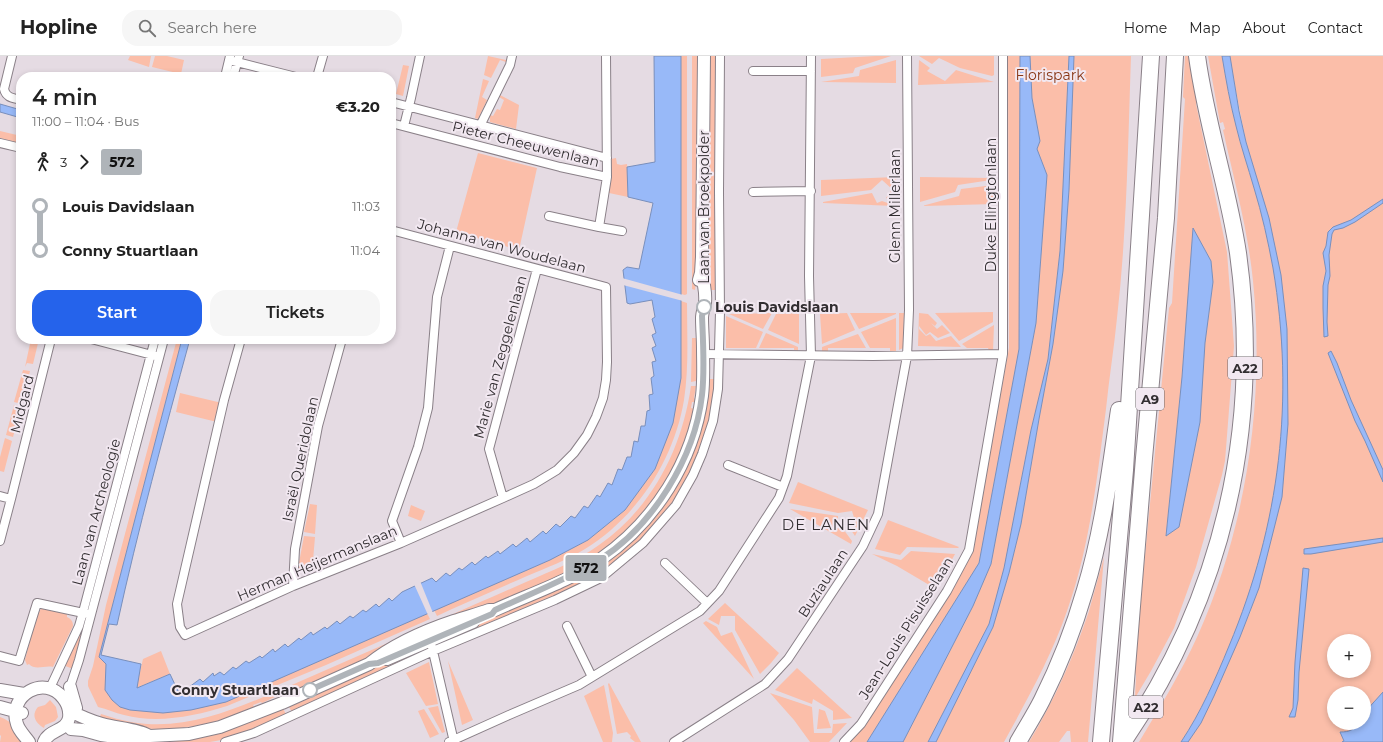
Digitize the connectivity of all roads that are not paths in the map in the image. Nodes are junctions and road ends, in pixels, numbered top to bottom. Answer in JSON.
{"nodes":[{"id":1,"x":12,"y":56,"type":"edge"},
{"id":2,"x":323,"y":56,"type":"edge"},
{"id":3,"x":420,"y":56,"type":"edge"},
{"id":4,"x":512,"y":56,"type":"edge"},
{"id":5,"x":606,"y":56,"type":"edge"},
{"id":6,"x":704,"y":56,"type":"edge"},
{"id":7,"x":720,"y":56,"type":"edge"},
{"id":8,"x":811,"y":56,"type":"edge"},
{"id":9,"x":907,"y":56,"type":"edge"},
{"id":10,"x":1003,"y":56,"type":"edge"},
{"id":11,"x":1151,"y":56,"type":"edge"},
{"id":12,"x":1175,"y":56,"type":"edge"},
{"id":13,"x":1197,"y":56,"type":"edge"},
{"id":14,"x":234,"y":58,"type":"edge"},
{"id":15,"x":753,"y":71,"type":"dead end"},
{"id":16,"x":811,"y":71,"type":"junction"},
{"id":17,"x":227,"y":72,"type":"edge"},
{"id":18,"x":233,"y":72,"type":"edge"},
{"id":19,"x":280,"y":72,"type":"edge"},
{"id":20,"x":318,"y":72,"type":"edge"},
{"id":21,"x":16,"y":99,"type":"edge"},
{"id":22,"x":396,"y":103,"type":"edge"},
{"id":23,"x":409,"y":106,"type":"junction"},
{"id":24,"x":396,"y":124,"type":"edge"},
{"id":25,"x":404,"y":126,"type":"junction"},
{"id":26,"x":480,"y":126,"type":"junction"},
{"id":27,"x":0,"y":143,"type":"edge"},
{"id":28,"x":16,"y":147,"type":"edge"},
{"id":29,"x":607,"y":158,"type":"junction"},
{"id":30,"x":607,"y":178,"type":"junction"},
{"id":31,"x":811,"y":190,"type":"junction"},
{"id":32,"x":753,"y":192,"type":"dead end"},
{"id":33,"x":549,"y":216,"type":"dead end"},
{"id":34,"x":599,"y":227,"type":"junction"},
{"id":35,"x":396,"y":231,"type":"edge"},
{"id":36,"x":622,"y":231,"type":"dead end"},
{"id":37,"x":450,"y":246,"type":"junction"},
{"id":38,"x":537,"y":269,"type":"junction"},
{"id":39,"x":606,"y":287,"type":"joint"},
{"id":40,"x":50,"y":344,"type":"edge"},
{"id":41,"x":111,"y":344,"type":"edge"},
{"id":42,"x":154,"y":344,"type":"edge"},
{"id":43,"x":163,"y":344,"type":"edge"},
{"id":44,"x":239,"y":344,"type":"edge"},
{"id":45,"x":341,"y":344,"type":"edge"},
{"id":46,"x":1132,"y":346,"type":"junction"},
{"id":47,"x":151,"y":354,"type":"junction"},
{"id":48,"x":703,"y":354,"type":"junction"},
{"id":49,"x":1004,"y":354,"type":"junction"},
{"id":50,"x":719,"y":355,"type":"junction"},
{"id":51,"x":159,"y":356,"type":"junction"},
{"id":52,"x":811,"y":356,"type":"junction"},
{"id":53,"x":907,"y":356,"type":"junction"},
{"id":54,"x":728,"y":465,"type":"dead end"},
{"id":55,"x":783,"y":487,"type":"junction"},
{"id":56,"x":0,"y":496,"type":"edge"},
{"id":57,"x":503,"y":498,"type":"junction"},
{"id":58,"x":11,"y":499,"type":"junction"},
{"id":59,"x":0,"y":541,"type":"edge"},
{"id":60,"x":401,"y":543,"type":"junction"},
{"id":61,"x":664,"y":563,"type":"dead end"},
{"id":62,"x":293,"y":586,"type":"junction"},
{"id":63,"x":707,"y":603,"type":"junction"},
{"id":64,"x":87,"y":613,"type":"junction"},
{"id":65,"x":566,"y":626,"type":"dead end"},
{"id":66,"x":429,"y":641,"type":"junction"},
{"id":67,"x":0,"y":656,"type":"edge"},
{"id":68,"x":592,"y":677,"type":"junction"},
{"id":69,"x":70,"y":686,"type":"joint"},
{"id":70,"x":50,"y":688,"type":"junction"},
{"id":71,"x":0,"y":690,"type":"edge"},
{"id":72,"x":24,"y":694,"type":"junction"},
{"id":73,"x":0,"y":707,"type":"edge"},
{"id":74,"x":0,"y":713,"type":"edge"},
{"id":75,"x":73,"y":713,"type":"junction"},
{"id":76,"x":18,"y":715,"type":"junction"},
{"id":77,"x":72,"y":729,"type":"junction"},
{"id":78,"x":150,"y":736,"type":"junction"},
{"id":79,"x":105,"y":738,"type":"edge"},
{"id":80,"x":48,"y":741,"type":"edge"},
{"id":81,"x":452,"y":741,"type":"edge"},
{"id":82,"x":28,"y":742,"type":"edge"},
{"id":83,"x":225,"y":742,"type":"edge"},
{"id":84,"x":674,"y":742,"type":"edge"},
{"id":85,"x":844,"y":742,"type":"edge"},
{"id":86,"x":1018,"y":742,"type":"edge"},
{"id":87,"x":1101,"y":742,"type":"edge"},
{"id":88,"x":1122,"y":742,"type":"edge"}],
"edges":[{"from":1,"to":21,"type":"street"},
{"from":2,"to":20,"type":"street"},
{"from":3,"to":23,"type":"street"},
{"from":4,"to":26,"type":"street"},
{"from":5,"to":29,"type":"street"},
{"from":6,"to":48,"type":"main road","name":"Laan van Broekpolder"},
{"from":7,"to":50,"type":"street","name":"Laan van Broekpolder"},
{"from":8,"to":16,"type":"street"},
{"from":9,"to":53,"type":"street","name":"Glenn Millerlaan"},
{"from":10,"to":49,"type":"street","name":"Duke Ellingtonlaan"},
{"from":11,"to":46,"type":"highway","number":"A9"},
{"from":12,"to":88,"type":"highway","number":"A9"},
{"from":13,"to":88,"type":"highway","number":"A22"},
{"from":14,"to":17,"type":"street"},
{"from":14,"to":18,"type":"street"},
{"from":14,"to":19,"type":"street"},
{"from":15,"to":16,"type":"street"},
{"from":16,"to":31,"type":"street"},
{"from":22,"to":23,"type":"street","name":"Pieter Cheeuwenlaan"},
{"from":23,"to":25,"type":"street"},
{"from":23,"to":26,"type":"street","name":"Pieter Cheeuwenlaan"},
{"from":24,"to":25,"type":"street","name":"Pieter Cheeuwenlaan"},
{"from":25,"to":30,"type":"street","name":"Pieter Cheeuwenlaan"},
{"from":26,"to":29,"type":"street","name":"Pieter Cheeuwenlaan"},
{"from":27,"to":28,"type":"street"},
{"from":29,"to":30,"type":"street"},
{"from":30,"to":34,"type":"street","name":"Pieter Cheeuwenlaan"},
{"from":31,"to":32,"type":"street"},
{"from":31,"to":52,"type":"street"},
{"from":33,"to":34,"type":"street"},
{"from":34,"to":36,"type":"street"},
{"from":35,"to":37,"type":"street","name":"Johanna van Woudelaan"},
{"from":37,"to":38,"type":"street","name":"Johanna van Woudelaan"},
{"from":37,"to":60,"type":"street"},
{"from":38,"to":39,"type":"street","name":"Johanna van Woudelaan"},
{"from":38,"to":57,"type":"street","name":"Marie van Zeggelenlaan"},
{"from":39,"to":57,"type":"street","name":"Herman Heijermanslaan"},
{"from":40,"to":58,"type":"street","name":"Midgard"},
{"from":41,"to":47,"type":"street"},
{"from":42,"to":47,"type":"street","name":"Laan van Archeologie"},
{"from":43,"to":51,"type":"street","name":"Laan van Archeologie"},
{"from":44,"to":62,"type":"street","name":"Herman Heijermanslaan"},
{"from":45,"to":62,"type":"street","name":"Israël Queridolaan"},
{"from":46,"to":86,"type":"highway"},
{"from":46,"to":87,"type":"highway","number":"A9"},
{"from":47,"to":51,"type":"street"},
{"from":47,"to":64,"type":"street","name":"Laan van Archeologie"},
{"from":48,"to":50,"type":"street"},
{"from":48,"to":66,"type":"main road","name":"Laan van Broekpolder"},
{"from":49,"to":53,"type":"street"},
{"from":49,"to":85,"type":"street","name":"Jean-Louis Pisuisselaan"},
{"from":50,"to":52,"type":"street"},
{"from":50,"to":66,"type":"street","name":"Laan van Broekpolder"},
{"from":51,"to":64,"type":"street","name":"Laan van Archeologie"},
{"from":52,"to":53,"type":"street"},
{"from":52,"to":55,"type":"street"},
{"from":53,"to":84,"type":"street","name":"Buziaulaan"},
{"from":54,"to":55,"type":"street"},
{"from":55,"to":63,"type":"street"},
{"from":56,"to":58,"type":"street"},
{"from":57,"to":60,"type":"street","name":"Herman Heijermanslaan"},
{"from":58,"to":59,"type":"street","name":"Midgard"},
{"from":60,"to":62,"type":"street","name":"Herman Heijermanslaan"},
{"from":61,"to":63,"type":"street"},
{"from":63,"to":68,"type":"street"},
{"from":64,"to":67,"type":"street"},
{"from":64,"to":69,"type":"street","name":"Laan van Archeologie"},
{"from":64,"to":70,"type":"street","name":"Laan van Archeologie"},
{"from":65,"to":68,"type":"street"},
{"from":66,"to":78,"type":"main road","name":"Laan van Broekpolder"},
{"from":66,"to":81,"type":"street"},
{"from":66,"to":83,"type":"street","name":"Laan van Broekpolder"},
{"from":68,"to":81,"type":"street"},
{"from":69,"to":75,"type":"main road"},
{"from":70,"to":72,"type":"main road"},
{"from":70,"to":75,"type":"main road"},
{"from":70,"to":76,"type":"main road"},
{"from":71,"to":72,"type":"main road"},
{"from":72,"to":76,"type":"main road"},
{"from":73,"to":76,"type":"main road"},
{"from":74,"to":76,"type":"main road"},
{"from":75,"to":77,"type":"main road"},
{"from":75,"to":78,"type":"main road","name":"Laan van Broekpolder"},
{"from":75,"to":80,"type":"main road"},
{"from":76,"to":80,"type":"main road"},
{"from":76,"to":82,"type":"main road"},
{"from":77,"to":79,"type":"main road","name":"Laan van Broekpolder"},
{"from":77,"to":80,"type":"main road"},
{"from":78,"to":79,"type":"main road","name":"Laan van Broekpolder"}]}
